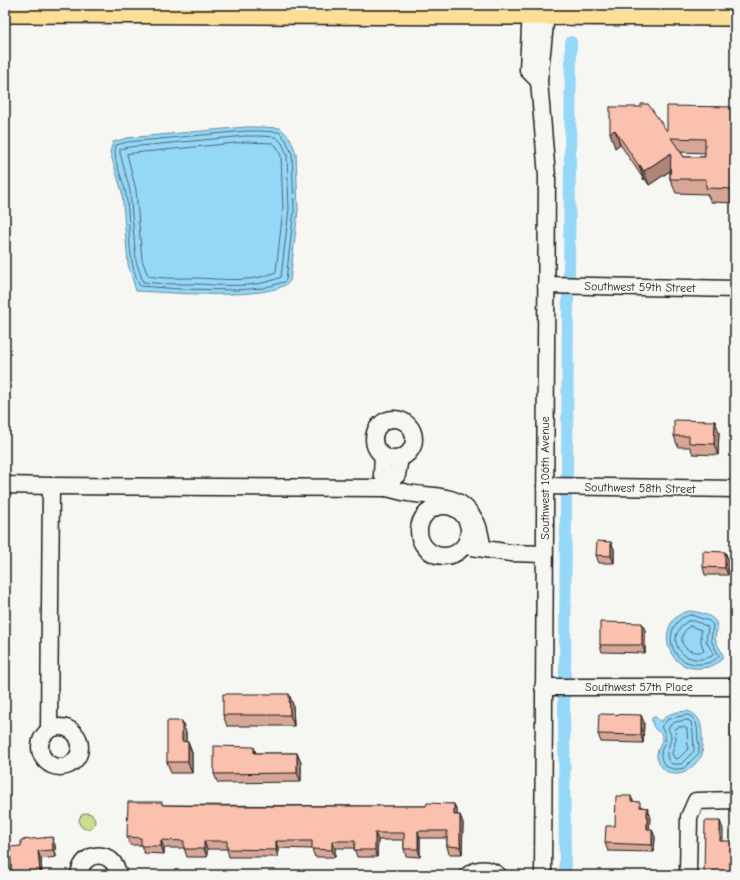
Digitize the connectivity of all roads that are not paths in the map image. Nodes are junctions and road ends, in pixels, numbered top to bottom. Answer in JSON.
{"nodes":[{"id":1,"x":539,"y":10,"type":"edge"},
{"id":2,"x":5,"y":12,"type":"edge"},
{"id":3,"x":735,"y":15,"type":"edge"},
{"id":4,"x":546,"y":284,"type":"junction"},
{"id":5,"x":735,"y":289,"type":"edge"},
{"id":6,"x":383,"y":455,"type":"junction"},
{"id":7,"x":400,"y":458,"type":"junction"},
{"id":8,"x":5,"y":485,"type":"edge"},
{"id":9,"x":387,"y":485,"type":"junction"},
{"id":10,"x":51,"y":486,"type":"junction"},
{"id":11,"x":545,"y":486,"type":"junction"},
{"id":12,"x":735,"y":489,"type":"edge"},
{"id":13,"x":407,"y":493,"type":"junction"},
{"id":14,"x":430,"y":510,"type":"junction"},
{"id":15,"x":420,"y":523,"type":"junction"},
{"id":16,"x":468,"y":536,"type":"junction"},
{"id":17,"x":483,"y":548,"type":"junction"},
{"id":18,"x":460,"y":550,"type":"junction"},
{"id":19,"x":544,"y":554,"type":"junction"},
{"id":20,"x":735,"y":687,"type":"edge"},
{"id":21,"x":543,"y":688,"type":"junction"},
{"id":22,"x":49,"y":729,"type":"dead end"},
{"id":23,"x":735,"y":800,"type":"edge"},
{"id":24,"x":78,"y":875,"type":"edge"},
{"id":25,"x":118,"y":875,"type":"edge"},
{"id":26,"x":468,"y":875,"type":"edge"},
{"id":27,"x":498,"y":875,"type":"edge"},
{"id":28,"x":542,"y":875,"type":"edge"},
{"id":29,"x":688,"y":875,"type":"edge"}],
"edges":[{"from":1,"to":2,"type":"main road"},
{"from":1,"to":3,"type":"main road"},
{"from":1,"to":4,"type":"street","name":"Southwest 106th Avenue"},
{"from":4,"to":5,"type":"street","name":"Southwest 59th Street"},
{"from":4,"to":11,"type":"street","name":"Southwest 106th Avenue"},
{"from":6,"to":7,"type":"street"},
{"from":6,"to":7,"type":"street"},
{"from":6,"to":9,"type":"street"},
{"from":7,"to":9,"type":"street"},
{"from":8,"to":10,"type":"street"},
{"from":9,"to":10,"type":"street"},
{"from":9,"to":13,"type":"street"},
{"from":10,"to":22,"type":"street"},
{"from":11,"to":12,"type":"street","name":"Southwest 58th Street"},
{"from":11,"to":19,"type":"street","name":"Southwest 106th Avenue"},
{"from":13,"to":14,"type":"street"},
{"from":13,"to":15,"type":"street"},
{"from":13,"to":17,"type":"street"},
{"from":14,"to":15,"type":"street"},
{"from":14,"to":16,"type":"street"},
{"from":15,"to":18,"type":"street"},
{"from":16,"to":17,"type":"street"},
{"from":16,"to":18,"type":"street"},
{"from":17,"to":18,"type":"street"},
{"from":17,"to":19,"type":"street"},
{"from":19,"to":21,"type":"street","name":"Southwest 106th Avenue"},
{"from":20,"to":21,"type":"street","name":"Southwest 57th Place"},
{"from":21,"to":28,"type":"street","name":"Southwest 106th Avenue"},
{"from":23,"to":29,"type":"street"},
{"from":24,"to":25,"type":"street"},
{"from":26,"to":27,"type":"street"}]}
